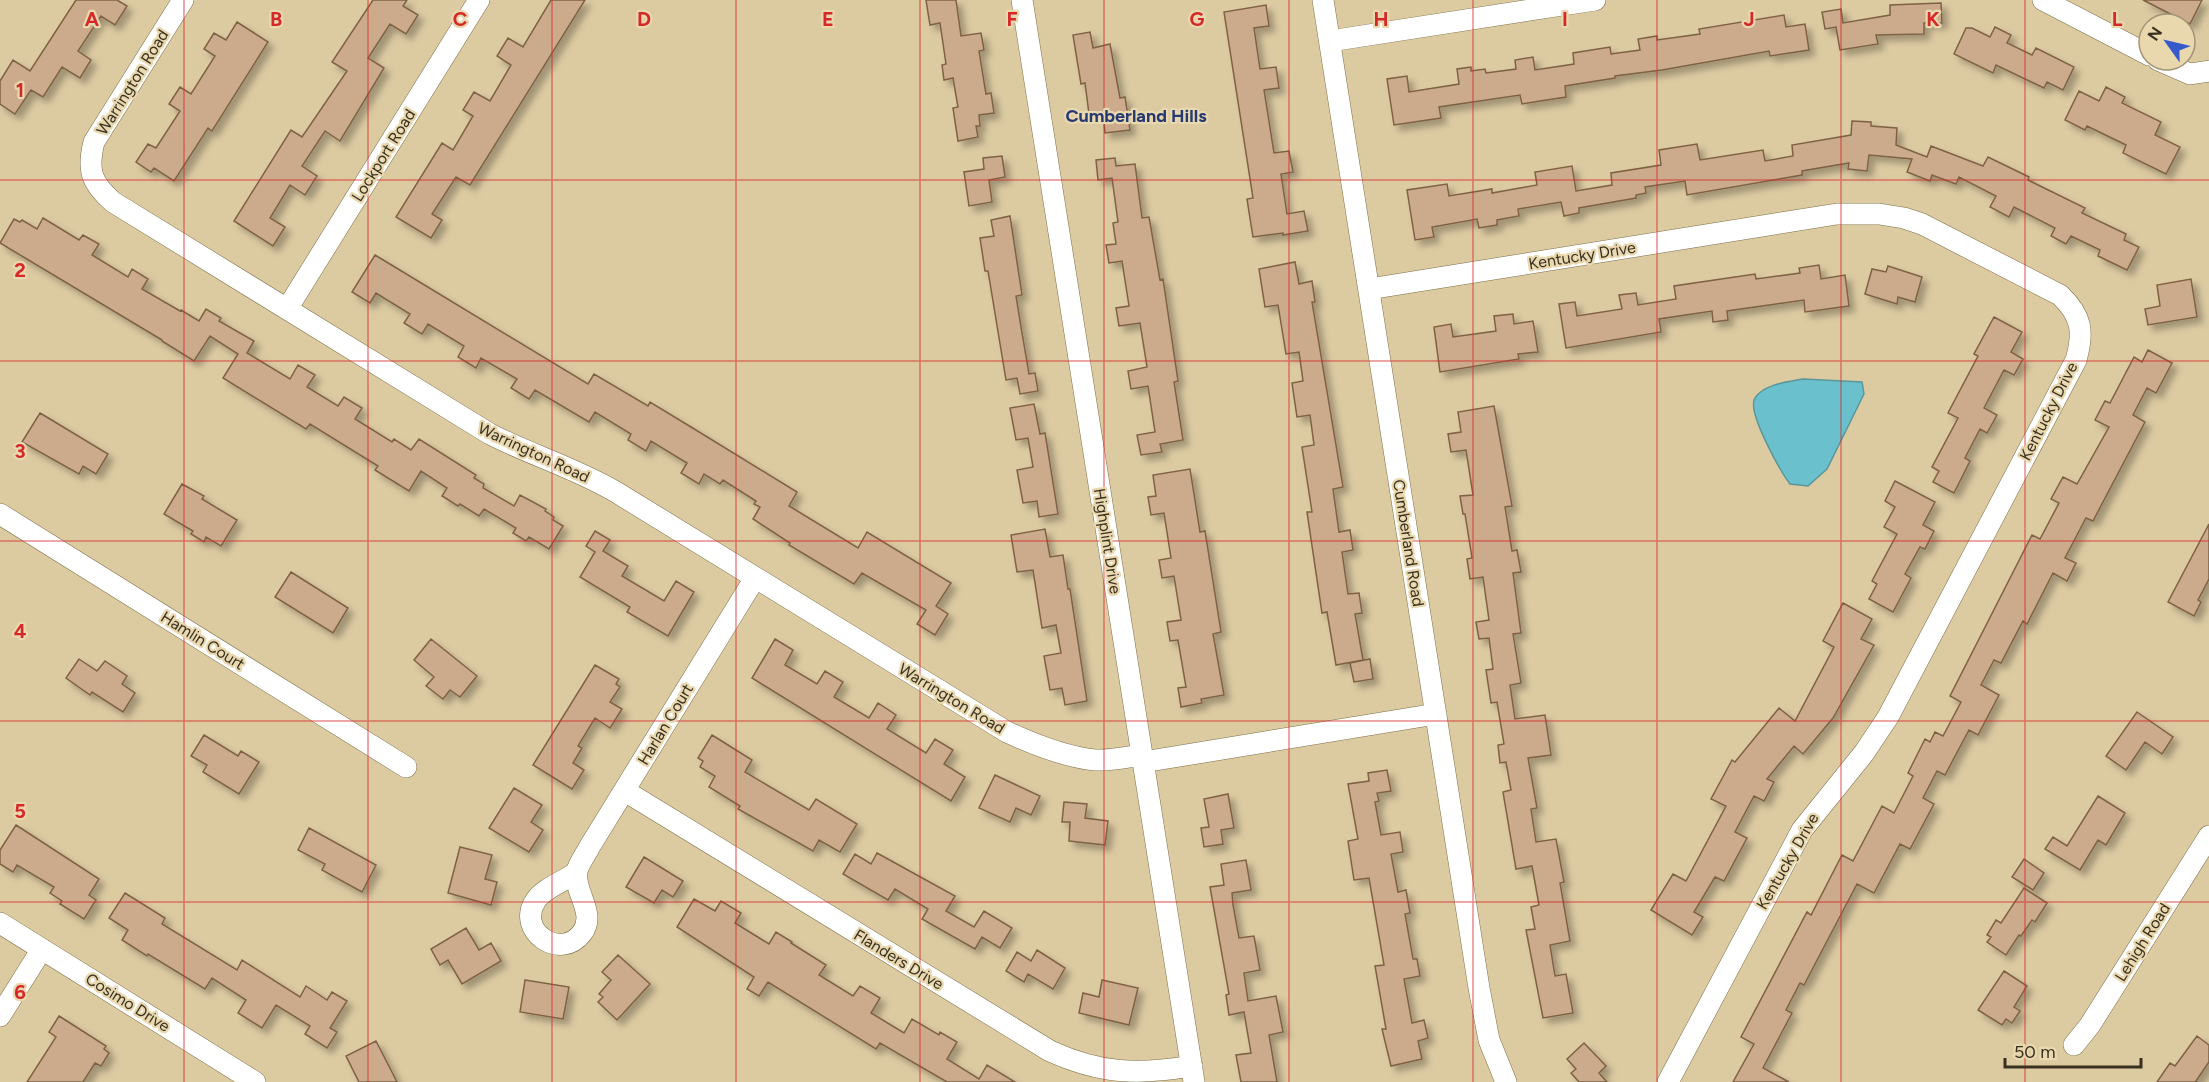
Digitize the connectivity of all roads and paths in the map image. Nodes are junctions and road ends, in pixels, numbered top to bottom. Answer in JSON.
{"nodes":[{"id":1,"x":183,"y":0,"type":"edge"},
{"id":2,"x":479,"y":0,"type":"edge"},
{"id":3,"x":1022,"y":0,"type":"edge"},
{"id":4,"x":1323,"y":0,"type":"edge"},
{"id":5,"x":1595,"y":0,"type":"edge"},
{"id":6,"x":2043,"y":0,"type":"edge"},
{"id":7,"x":1330,"y":41,"type":"junction"},
{"id":8,"x":2137,"y":49,"type":"edge"},
{"id":9,"x":2209,"y":71,"type":"edge"},
{"id":10,"x":2185,"y":72,"type":"edge"},
{"id":11,"x":1369,"y":289,"type":"junction"},
{"id":12,"x":286,"y":309,"type":"junction"},
{"id":13,"x":0,"y":514,"type":"edge"},
{"id":14,"x":755,"y":578,"type":"junction"},
{"id":15,"x":1436,"y":714,"type":"junction"},
{"id":16,"x":1142,"y":758,"type":"junction"},
{"id":17,"x":406,"y":766,"type":"dead end"},
{"id":18,"x":624,"y":791,"type":"junction"},
{"id":19,"x":2209,"y":836,"type":"edge"},
{"id":20,"x":577,"y":872,"type":"dead end"},
{"id":21,"x":0,"y":923,"type":"edge"},
{"id":22,"x":42,"y":949,"type":"junction"},
{"id":23,"x":0,"y":1016,"type":"edge"},
{"id":24,"x":2074,"y":1045,"type":"dead end"},
{"id":25,"x":1193,"y":1074,"type":"edge"},
{"id":26,"x":255,"y":1082,"type":"edge"},
{"id":27,"x":1506,"y":1082,"type":"edge"},
{"id":28,"x":1668,"y":1082,"type":"edge"}],
"edges":[{"from":1,"to":12,"type":"street","name":"Warrington Road"},
{"from":2,"to":12,"type":"street","name":"Lockport Road"},
{"from":3,"to":16,"type":"street","name":"Highplint Drive"},
{"from":4,"to":7,"type":"street","name":"Cumberland Road"},
{"from":5,"to":7,"type":"street"},
{"from":6,"to":8,"type":"street"},
{"from":7,"to":11,"type":"street","name":"Cumberland Road"},
{"from":9,"to":10,"type":"street"},
{"from":11,"to":15,"type":"street","name":"Cumberland Road"},
{"from":11,"to":28,"type":"street","name":"Kentucky Drive"},
{"from":12,"to":14,"type":"street","name":"Warrington Road"},
{"from":13,"to":17,"type":"street","name":"Hamlin Court"},
{"from":14,"to":16,"type":"street","name":"Warrington Road"},
{"from":14,"to":18,"type":"street","name":"Harlan Court"},
{"from":15,"to":16,"type":"street","name":"Warrington Road"},
{"from":15,"to":27,"type":"street","name":"Cumberland Road"},
{"from":16,"to":25,"type":"street","name":"Highplint Drive"},
{"from":18,"to":20,"type":"street","name":"Harlan Court"},
{"from":18,"to":25,"type":"street","name":"Flanders Drive"},
{"from":19,"to":24,"type":"street","name":"Lehigh Road"},
{"from":21,"to":22,"type":"street","name":"Cosimo Drive"},
{"from":22,"to":23,"type":"street"},
{"from":22,"to":26,"type":"street","name":"Cosimo Drive"}]}
